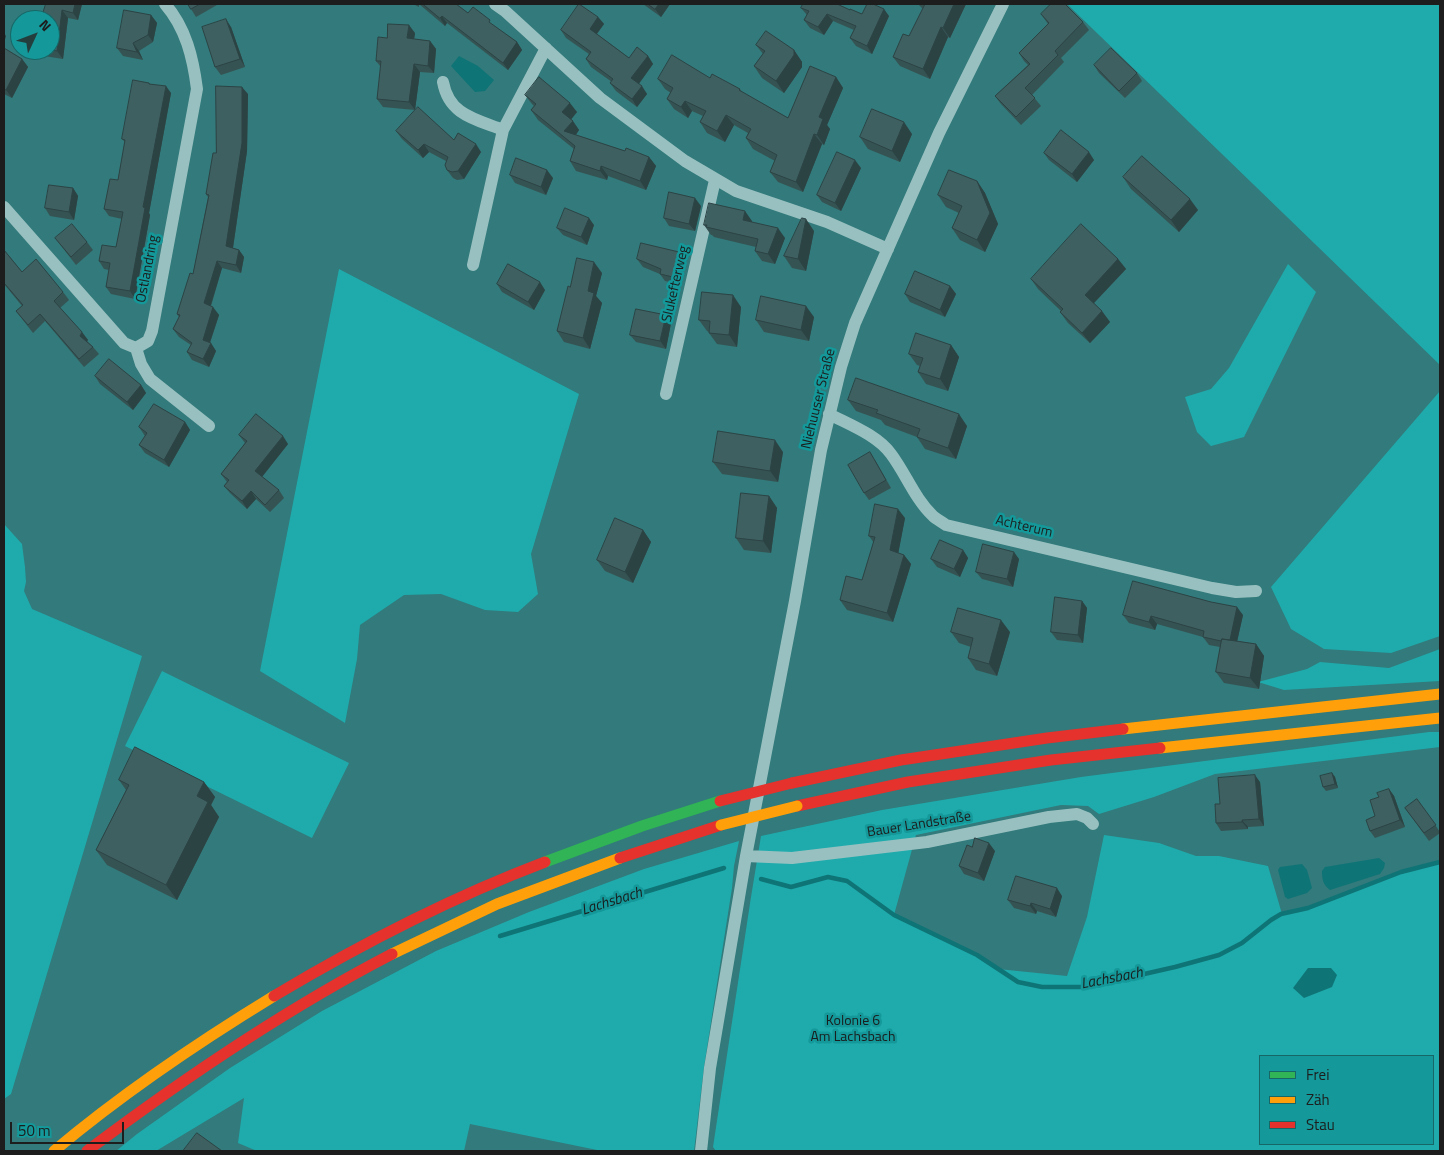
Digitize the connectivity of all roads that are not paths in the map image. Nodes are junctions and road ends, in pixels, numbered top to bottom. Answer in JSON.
{"nodes":[{"id":1,"x":165,"y":4,"type":"edge"},
{"id":2,"x":495,"y":4,"type":"edge"},
{"id":3,"x":1003,"y":4,"type":"edge"},
{"id":4,"x":546,"y":48,"type":"junction"},
{"id":5,"x":443,"y":82,"type":"dead end"},
{"id":6,"x":503,"y":130,"type":"junction"},
{"id":7,"x":715,"y":180,"type":"junction"},
{"id":8,"x":4,"y":207,"type":"edge"},
{"id":9,"x":888,"y":250,"type":"junction"},
{"id":10,"x":473,"y":266,"type":"dead end"},
{"id":11,"x":136,"y":348,"type":"junction"},
{"id":12,"x":666,"y":394,"type":"dead end"},
{"id":13,"x":829,"y":414,"type":"junction"},
{"id":14,"x":208,"y":426,"type":"dead end"},
{"id":15,"x":1256,"y":591,"type":"dead end"},
{"id":16,"x":1440,"y":694,"type":"edge"},
{"id":17,"x":1440,"y":718,"type":"edge"},
{"id":18,"x":1093,"y":824,"type":"dead end"},
{"id":19,"x":746,"y":856,"type":"junction"},
{"id":20,"x":54,"y":1151,"type":"edge"},
{"id":21,"x":87,"y":1151,"type":"edge"},
{"id":22,"x":701,"y":1151,"type":"edge"}],
"edges":[{"from":1,"to":11,"type":"street","name":"Ostlandring"},
{"from":2,"to":4,"type":"street"},
{"from":3,"to":9,"type":"street","name":"Niehuuser Straße"},
{"from":4,"to":6,"type":"street"},
{"from":4,"to":7,"type":"street"},
{"from":5,"to":6,"type":"street"},
{"from":6,"to":10,"type":"street"},
{"from":7,"to":9,"type":"street"},
{"from":7,"to":12,"type":"street","name":"Slukefterweg"},
{"from":8,"to":11,"type":"street"},
{"from":9,"to":13,"type":"street","name":"Niehuuser Straße"},
{"from":11,"to":14,"type":"street"},
{"from":13,"to":15,"type":"street","name":"Achterum"},
{"from":13,"to":19,"type":"street","name":"Niehuuser Straße"},
{"from":16,"to":20,"type":"highway","bridge":true},
{"from":17,"to":21,"type":"highway","bridge":true},
{"from":18,"to":19,"type":"street","name":"Bauer Landstraße"},
{"from":19,"to":22,"type":"street"}]}
